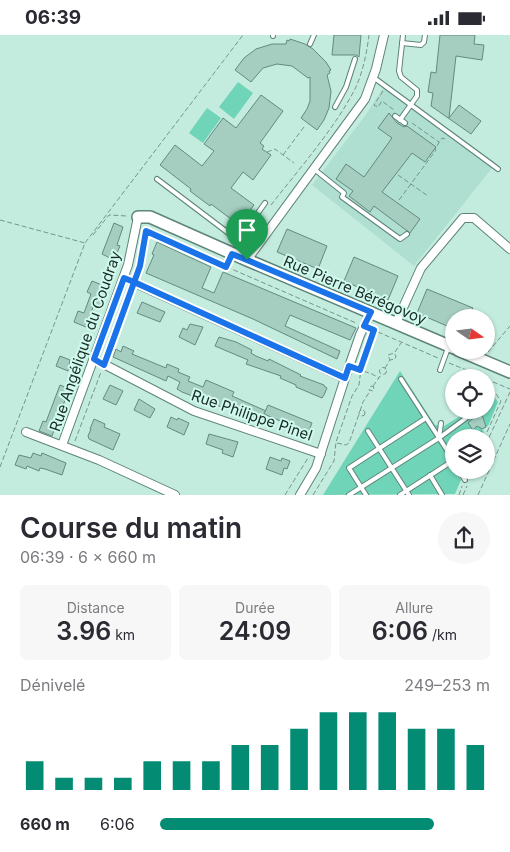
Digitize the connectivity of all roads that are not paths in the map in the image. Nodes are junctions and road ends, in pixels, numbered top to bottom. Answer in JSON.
{"nodes":[{"id":1,"x":314,"y":35,"type":"edge"},
{"id":2,"x":384,"y":35,"type":"edge"},
{"id":3,"x":403,"y":35,"type":"edge"},
{"id":4,"x":424,"y":35,"type":"edge"},
{"id":5,"x":402,"y":43,"type":"junction"},
{"id":6,"x":310,"y":44,"type":"dead end"},
{"id":7,"x":354,"y":59,"type":"dead end"},
{"id":8,"x":373,"y":77,"type":"junction"},
{"id":9,"x":411,"y":105,"type":"junction"},
{"id":10,"x":334,"y":107,"type":"dead end"},
{"id":11,"x":395,"y":116,"type":"dead end"},
{"id":12,"x":400,"y":120,"type":"junction"},
{"id":13,"x":405,"y":123,"type":"dead end"},
{"id":14,"x":314,"y":169,"type":"junction"},
{"id":15,"x":498,"y":169,"type":"dead end"},
{"id":16,"x":157,"y":179,"type":"dead end"},
{"id":17,"x":265,"y":203,"type":"dead end"},
{"id":18,"x":138,"y":217,"type":"joint"},
{"id":19,"x":407,"y":234,"type":"dead end"},
{"id":20,"x":510,"y":249,"type":"edge"},
{"id":21,"x":247,"y":260,"type":"junction"},
{"id":22,"x":124,"y":278,"type":"junction"},
{"id":23,"x":371,"y":312,"type":"junction"},
{"id":24,"x":396,"y":323,"type":"junction"},
{"id":25,"x":445,"y":344,"type":"edge"},
{"id":26,"x":94,"y":359,"type":"junction"},
{"id":27,"x":446,"y":359,"type":"edge"},
{"id":28,"x":479,"y":359,"type":"edge"},
{"id":29,"x":440,"y":371,"type":"dead end"},
{"id":30,"x":510,"y":372,"type":"edge"},
{"id":31,"x":345,"y":378,"type":"junction"},
{"id":32,"x":401,"y":379,"type":"dead end"},
{"id":33,"x":426,"y":418,"type":"junction"},
{"id":34,"x":465,"y":419,"type":"edge"},
{"id":35,"x":441,"y":423,"type":"dead end"},
{"id":36,"x":368,"y":431,"type":"dead end"},
{"id":37,"x":26,"y":432,"type":"dead end"},
{"id":38,"x":439,"y":438,"type":"junction"},
{"id":39,"x":62,"y":445,"type":"junction"},
{"id":40,"x":445,"y":447,"type":"edge"},
{"id":41,"x":379,"y":448,"type":"junction"},
{"id":42,"x":321,"y":454,"type":"junction"},
{"id":43,"x":445,"y":466,"type":"edge"},
{"id":44,"x":392,"y":468,"type":"junction"},
{"id":45,"x":430,"y":475,"type":"junction"},
{"id":46,"x":361,"y":487,"type":"junction"},
{"id":47,"x":408,"y":493,"type":"edge"},
{"id":48,"x":175,"y":495,"type":"edge"},
{"id":49,"x":300,"y":495,"type":"edge"},
{"id":50,"x":349,"y":495,"type":"edge"},
{"id":51,"x":366,"y":495,"type":"edge"},
{"id":52,"x":400,"y":495,"type":"edge"},
{"id":53,"x":442,"y":495,"type":"edge"}],
"edges":[{"from":1,"to":6,"type":"lane"},
{"from":2,"to":8,"type":"street"},
{"from":3,"to":5,"type":"lane"},
{"from":4,"to":5,"type":"lane"},
{"from":5,"to":9,"type":"lane"},
{"from":7,"to":10,"type":"lane"},
{"from":8,"to":9,"type":"lane"},
{"from":8,"to":14,"type":"street"},
{"from":9,"to":12,"type":"lane"},
{"from":9,"to":15,"type":"lane"},
{"from":11,"to":12,"type":"lane"},
{"from":12,"to":13,"type":"lane"},
{"from":14,"to":19,"type":"lane"},
{"from":14,"to":21,"type":"street"},
{"from":16,"to":17,"type":"lane"},
{"from":18,"to":21,"type":"street","name":"Rue Pierre Bérégovoy"},
{"from":18,"to":22,"type":"street","name":"Rue Angélique du Coudray"},
{"from":20,"to":24,"type":"street"},
{"from":21,"to":23,"type":"street","name":"Rue Pierre Bérégovoy"},
{"from":22,"to":26,"type":"street","name":"Rue Angélique du Coudray"},
{"from":22,"to":31,"type":"street"},
{"from":23,"to":24,"type":"street","name":"Rue Pierre Bérégovoy"},
{"from":23,"to":31,"type":"street"},
{"from":24,"to":25,"type":"street","name":"Rue Pierre Bérégovoy"},
{"from":26,"to":39,"type":"street","name":"Rue Angélique du Coudray"},
{"from":26,"to":42,"type":"street","name":"Rue Philippe Pinel"},
{"from":27,"to":29,"type":"lane"},
{"from":28,"to":30,"type":"street","name":"Rue Pierre Bérégovoy"},
{"from":31,"to":42,"type":"street"},
{"from":32,"to":33,"type":"lane"},
{"from":33,"to":38,"type":"lane"},
{"from":33,"to":41,"type":"lane"},
{"from":34,"to":38,"type":"lane"},
{"from":35,"to":38,"type":"lane"},
{"from":36,"to":41,"type":"lane"},
{"from":37,"to":39,"type":"street","name":"Rue Angélique du Coudray"},
{"from":38,"to":40,"type":"lane"},
{"from":38,"to":44,"type":"lane"},
{"from":39,"to":48,"type":"street","name":"Rue Angélique du Coudray"},
{"from":41,"to":44,"type":"lane"},
{"from":41,"to":46,"type":"lane"},
{"from":42,"to":49,"type":"street"},
{"from":43,"to":45,"type":"lane"},
{"from":44,"to":46,"type":"lane"},
{"from":44,"to":47,"type":"lane"},
{"from":45,"to":47,"type":"lane"},
{"from":45,"to":53,"type":"lane"},
{"from":46,"to":50,"type":"lane"},
{"from":46,"to":51,"type":"lane"},
{"from":47,"to":52,"type":"lane"}]}
